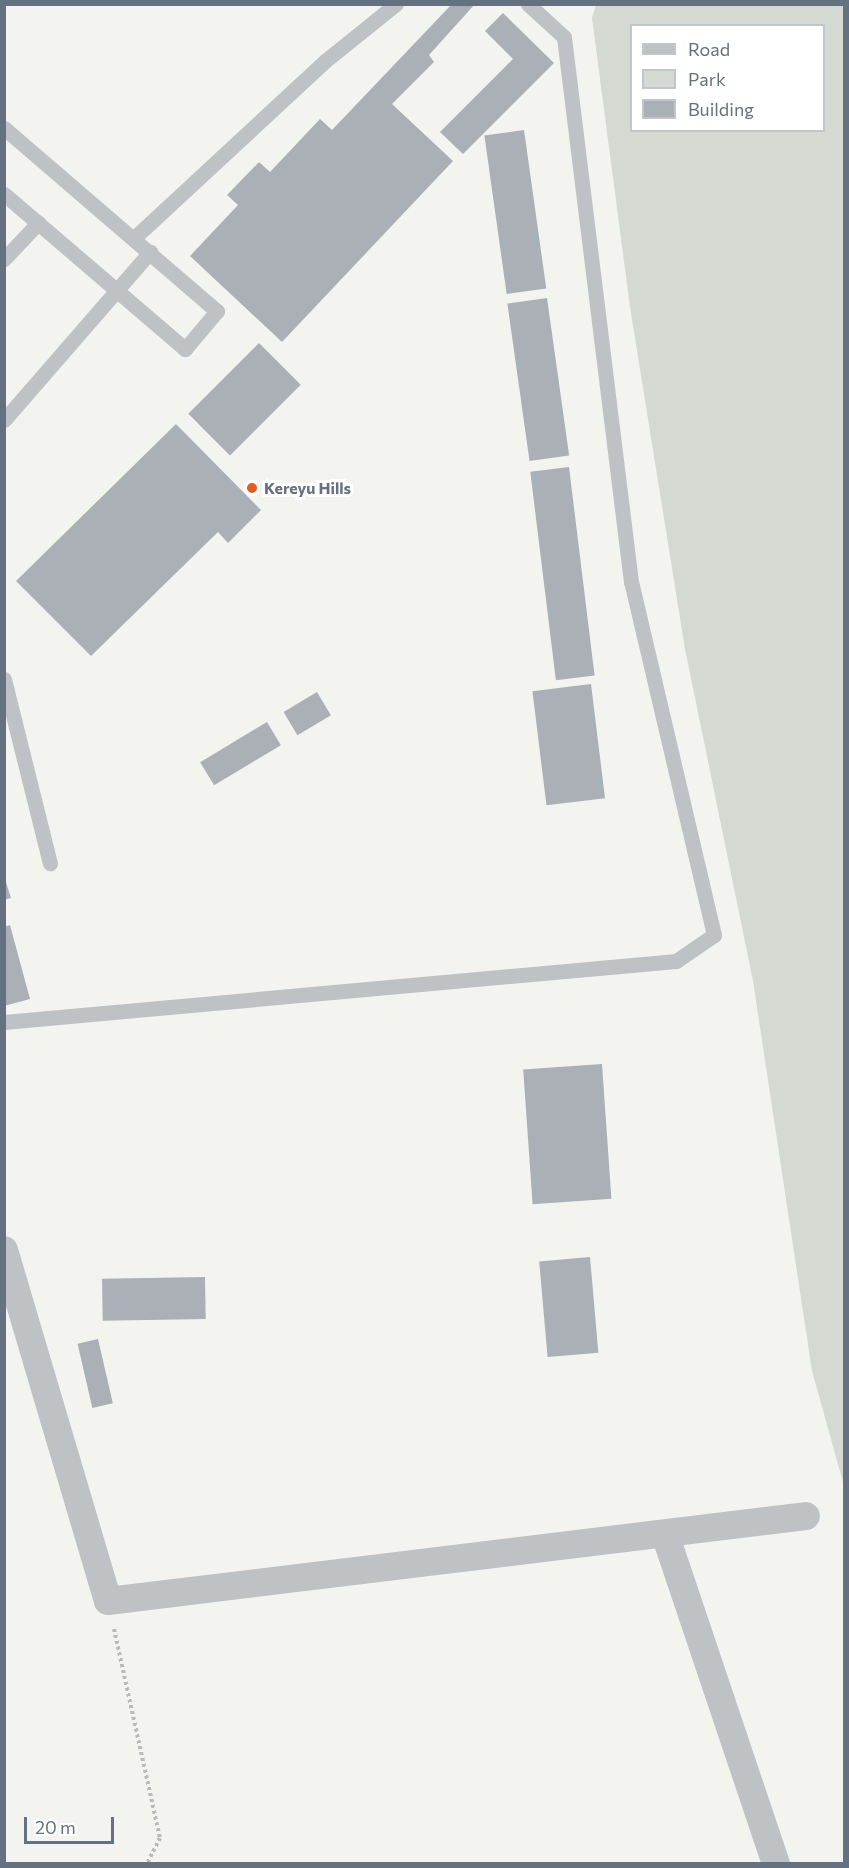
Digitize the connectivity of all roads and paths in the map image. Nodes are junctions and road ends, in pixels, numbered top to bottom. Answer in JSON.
{"nodes":[{"id":1,"x":396,"y":4,"type":"edge"},
{"id":2,"x":528,"y":4,"type":"edge"},
{"id":3,"x":4,"y":129,"type":"edge"},
{"id":4,"x":4,"y":194,"type":"edge"},
{"id":5,"x":38,"y":223,"type":"junction"},
{"id":6,"x":134,"y":238,"type":"junction"},
{"id":7,"x":150,"y":252,"type":"junction"},
{"id":8,"x":4,"y":259,"type":"edge"},
{"id":9,"x":118,"y":291,"type":"junction"},
{"id":10,"x":4,"y":420,"type":"edge"},
{"id":11,"x":4,"y":680,"type":"edge"},
{"id":12,"x":50,"y":862,"type":"dead end"},
{"id":13,"x":4,"y":1022,"type":"edge"},
{"id":14,"x":4,"y":1250,"type":"edge"},
{"id":15,"x":806,"y":1516,"type":"dead end"},
{"id":16,"x":666,"y":1537,"type":"junction"},
{"id":17,"x":108,"y":1601,"type":"junction"},
{"id":18,"x":147,"y":1863,"type":"edge"},
{"id":19,"x":776,"y":1863,"type":"edge"}],
"edges":[{"from":1,"to":6,"type":"lane"},
{"from":2,"to":13,"type":"lane"},
{"from":3,"to":6,"type":"lane"},
{"from":4,"to":5,"type":"lane"},
{"from":5,"to":8,"type":"lane"},
{"from":5,"to":9,"type":"lane"},
{"from":6,"to":7,"type":"lane"},
{"from":7,"to":9,"type":"lane"},
{"from":7,"to":9,"type":"lane"},
{"from":9,"to":10,"type":"lane"},
{"from":11,"to":12,"type":"lane"},
{"from":14,"to":17,"type":"street"},
{"from":15,"to":16,"type":"street"},
{"from":16,"to":17,"type":"street"},
{"from":16,"to":19,"type":"street"},
{"from":17,"to":18,"type":"path"}]}
